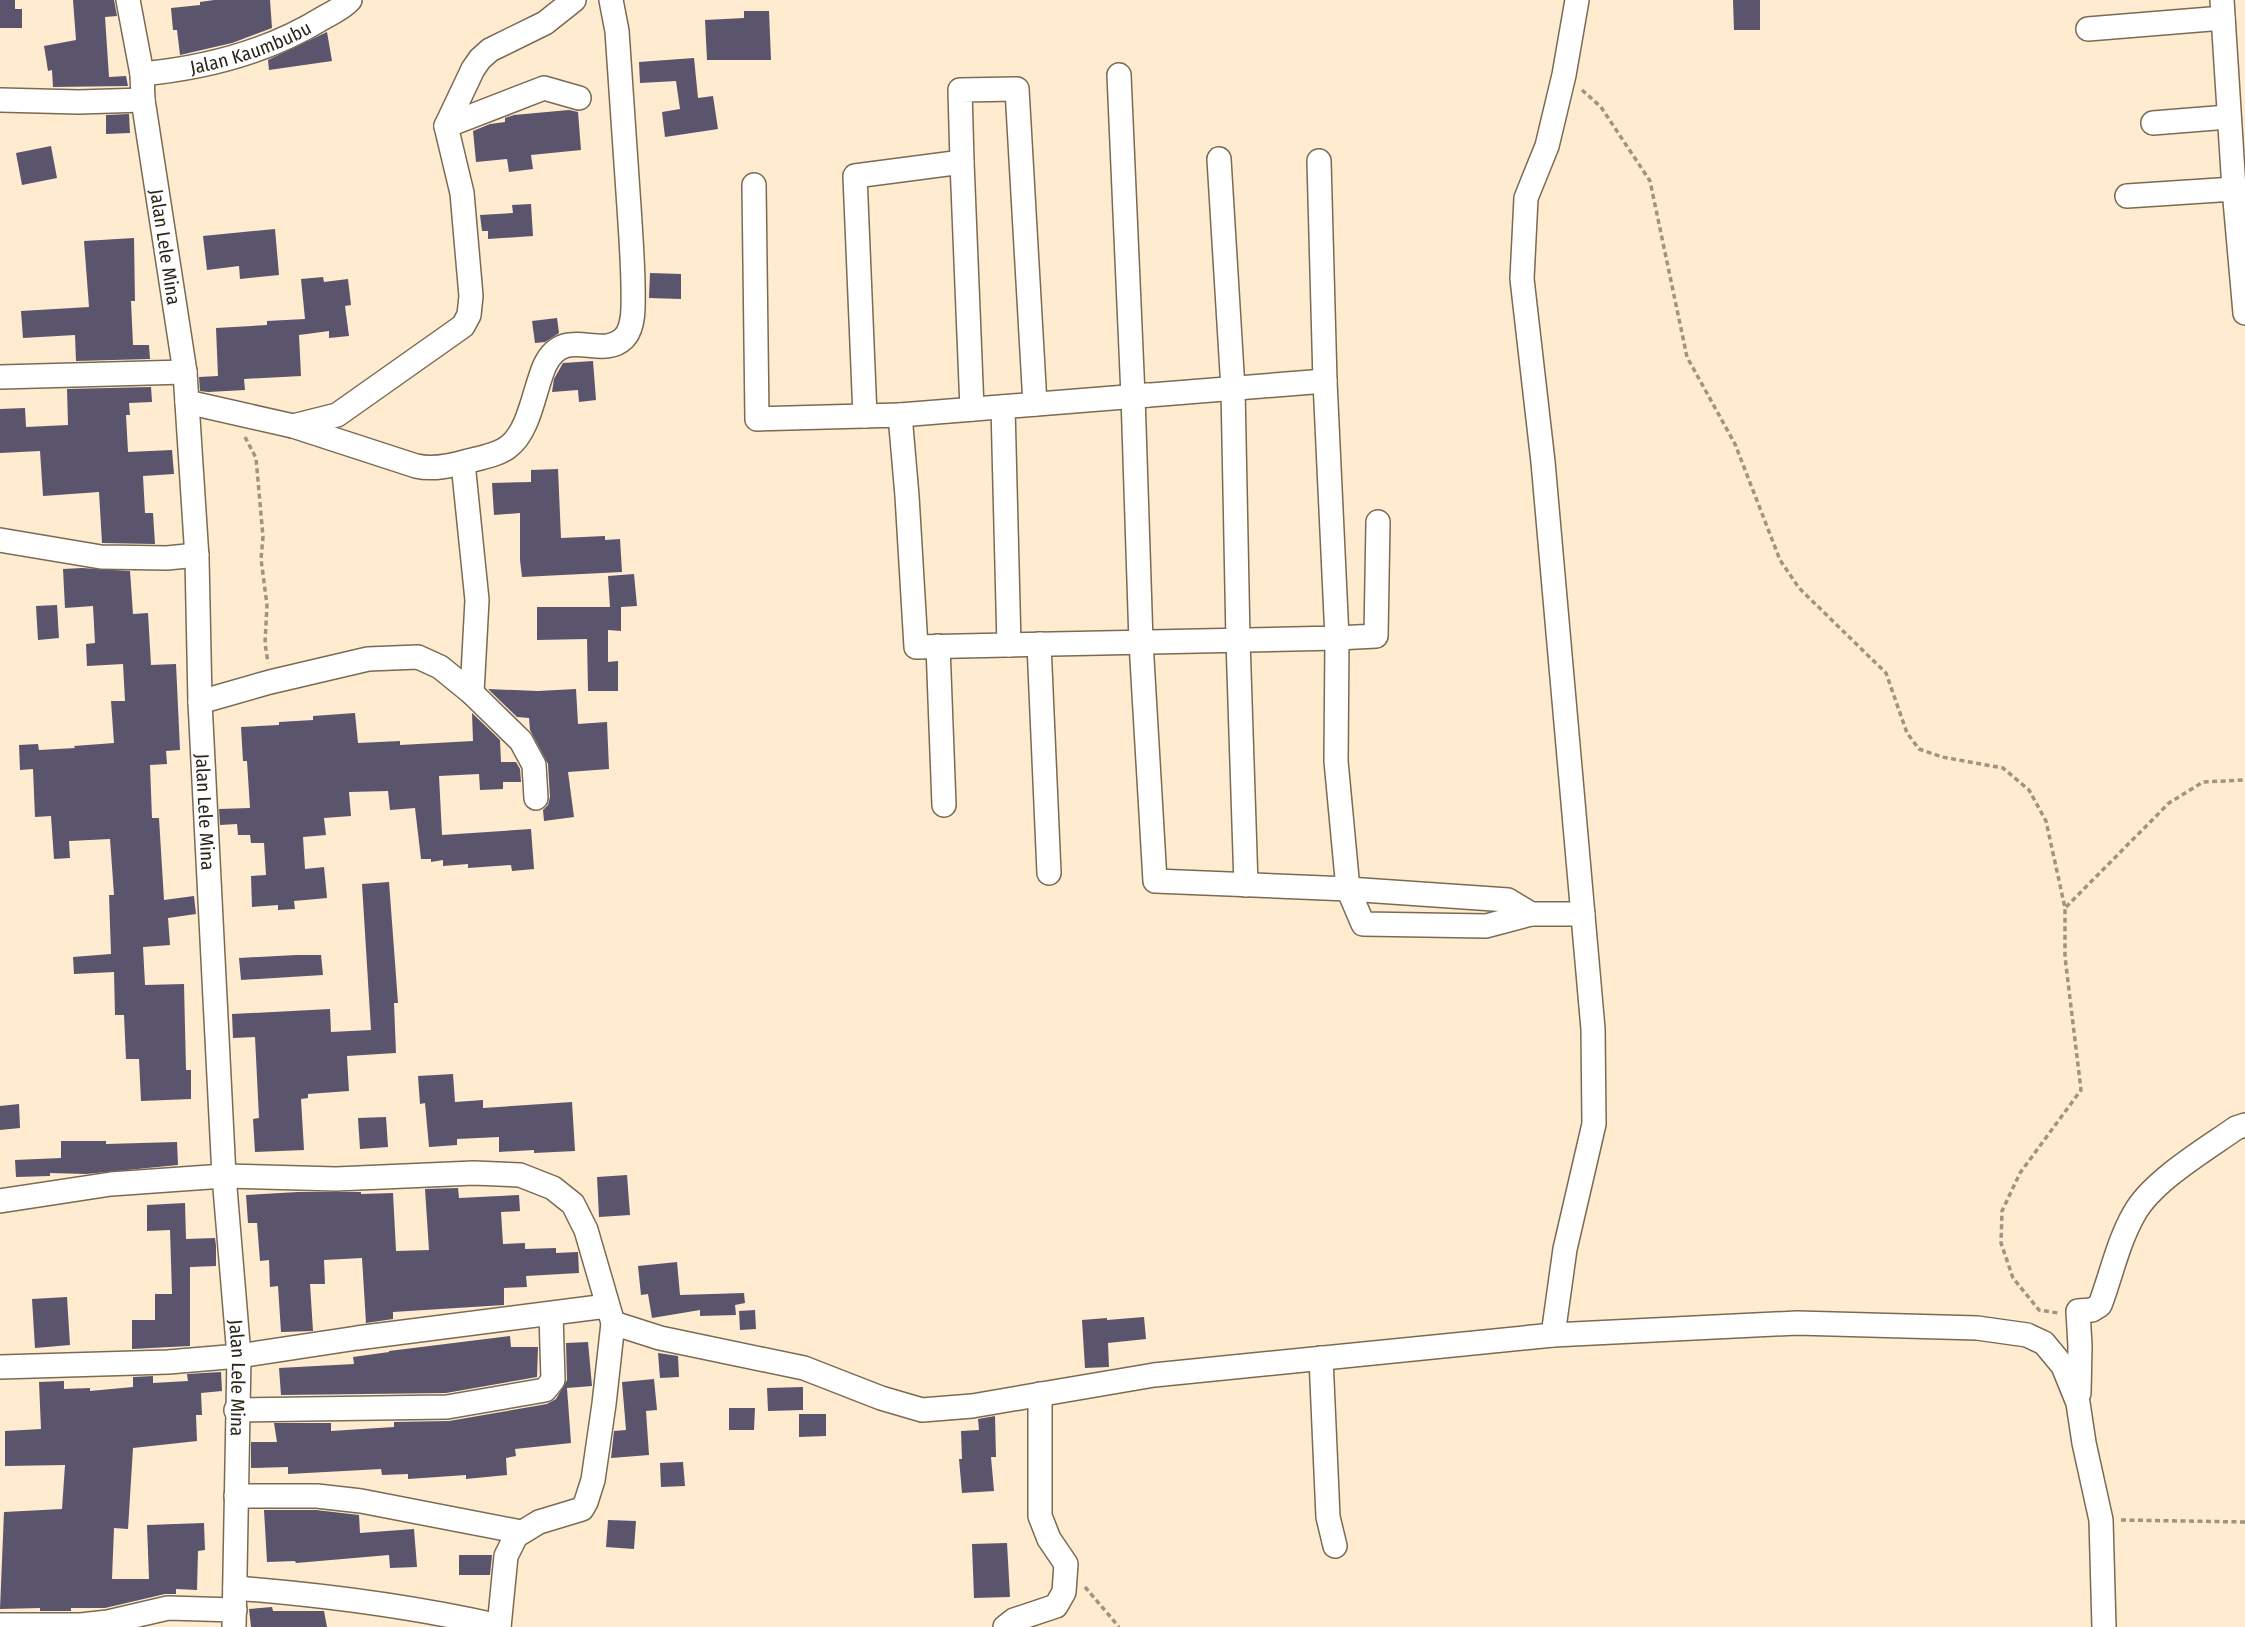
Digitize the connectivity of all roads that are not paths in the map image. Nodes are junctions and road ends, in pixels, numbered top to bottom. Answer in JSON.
{"nodes":[{"id":1,"x":128,"y":0,"type":"edge"},
{"id":2,"x":350,"y":0,"type":"edge"},
{"id":3,"x":574,"y":0,"type":"edge"},
{"id":4,"x":611,"y":0,"type":"edge"},
{"id":5,"x":1577,"y":0,"type":"edge"},
{"id":6,"x":2222,"y":9,"type":"edge"},
{"id":7,"x":2088,"y":29,"type":"dead end"},
{"id":8,"x":142,"y":74,"type":"junction"},
{"id":9,"x":1119,"y":75,"type":"dead end"},
{"id":10,"x":579,"y":98,"type":"dead end"},
{"id":11,"x":0,"y":100,"type":"edge"},
{"id":12,"x":144,"y":100,"type":"junction"},
{"id":13,"x":2228,"y":117,"type":"junction"},
{"id":14,"x":2153,"y":123,"type":"dead end"},
{"id":15,"x":446,"y":126,"type":"junction"},
{"id":16,"x":1219,"y":159,"type":"dead end"},
{"id":17,"x":1319,"y":161,"type":"dead end"},
{"id":18,"x":962,"y":162,"type":"junction"},
{"id":19,"x":754,"y":185,"type":"dead end"},
{"id":20,"x":2234,"y":189,"type":"junction"},
{"id":21,"x":2127,"y":196,"type":"dead end"},
{"id":22,"x":2245,"y":313,"type":"edge"},
{"id":23,"x":185,"y":372,"type":"junction"},
{"id":24,"x":0,"y":377,"type":"edge"},
{"id":25,"x":1325,"y":381,"type":"junction"},
{"id":26,"x":1233,"y":389,"type":"junction"},
{"id":27,"x":1133,"y":396,"type":"junction"},
{"id":28,"x":187,"y":402,"type":"junction"},
{"id":29,"x":1035,"y":404,"type":"junction"},
{"id":30,"x":1003,"y":407,"type":"junction"},
{"id":31,"x":972,"y":409,"type":"junction"},
{"id":32,"x":900,"y":415,"type":"junction"},
{"id":33,"x":865,"y":416,"type":"junction"},
{"id":34,"x":293,"y":426,"type":"junction"},
{"id":35,"x":463,"y":463,"type":"junction"},
{"id":36,"x":1378,"y":522,"type":"dead end"},
{"id":37,"x":0,"y":540,"type":"edge"},
{"id":38,"x":197,"y":555,"type":"junction"},
{"id":39,"x":1337,"y":638,"type":"junction"},
{"id":40,"x":1238,"y":640,"type":"junction"},
{"id":41,"x":1141,"y":642,"type":"junction"},
{"id":42,"x":1039,"y":644,"type":"junction"},
{"id":43,"x":1009,"y":645,"type":"junction"},
{"id":44,"x":938,"y":646,"type":"junction"},
{"id":45,"x":472,"y":693,"type":"junction"},
{"id":46,"x":200,"y":702,"type":"junction"},
{"id":47,"x":536,"y":798,"type":"dead end"},
{"id":48,"x":944,"y":805,"type":"dead end"},
{"id":49,"x":1049,"y":873,"type":"dead end"},
{"id":50,"x":1246,"y":885,"type":"junction"},
{"id":51,"x":1348,"y":889,"type":"junction"},
{"id":52,"x":1531,"y":914,"type":"junction"},
{"id":53,"x":1583,"y":914,"type":"junction"},
{"id":54,"x":2245,"y":1125,"type":"edge"},
{"id":55,"x":224,"y":1176,"type":"junction"},
{"id":56,"x":0,"y":1201,"type":"edge"},
{"id":57,"x":551,"y":1314,"type":"junction"},
{"id":58,"x":610,"y":1314,"type":"junction"},
{"id":59,"x":1553,"y":1335,"type":"junction"},
{"id":60,"x":239,"y":1356,"type":"junction"},
{"id":61,"x":1321,"y":1358,"type":"junction"},
{"id":62,"x":0,"y":1367,"type":"edge"},
{"id":63,"x":1040,"y":1394,"type":"junction"},
{"id":64,"x":2078,"y":1403,"type":"junction"},
{"id":65,"x":236,"y":1410,"type":"junction"},
{"id":66,"x":236,"y":1496,"type":"junction"},
{"id":67,"x":521,"y":1532,"type":"junction"},
{"id":68,"x":1335,"y":1546,"type":"dead end"},
{"id":69,"x":234,"y":1608,"type":"edge"},
{"id":70,"x":0,"y":1625,"type":"edge"},
{"id":71,"x":499,"y":1627,"type":"edge"},
{"id":72,"x":1005,"y":1627,"type":"edge"},
{"id":73,"x":2104,"y":1627,"type":"edge"}],
"edges":[{"from":1,"to":8,"type":"street","name":"Jalan Lele Mina"},
{"from":2,"to":8,"type":"street","name":"Jalan Kaumbubu"},
{"from":3,"to":15,"type":"street"},
{"from":4,"to":35,"type":"street"},
{"from":5,"to":53,"type":"street"},
{"from":6,"to":7,"type":"street"},
{"from":6,"to":13,"type":"street"},
{"from":8,"to":12,"type":"street","name":"Jalan Lele Mina"},
{"from":9,"to":27,"type":"street"},
{"from":10,"to":15,"type":"street"},
{"from":11,"to":12,"type":"street"},
{"from":12,"to":23,"type":"street","name":"Jalan Lele Mina"},
{"from":13,"to":14,"type":"street"},
{"from":13,"to":20,"type":"street"},
{"from":15,"to":34,"type":"street"},
{"from":16,"to":26,"type":"street"},
{"from":17,"to":25,"type":"street"},
{"from":18,"to":29,"type":"street"},
{"from":18,"to":31,"type":"street"},
{"from":18,"to":33,"type":"street"},
{"from":19,"to":33,"type":"street"},
{"from":20,"to":21,"type":"street"},
{"from":20,"to":22,"type":"street"},
{"from":23,"to":24,"type":"street"},
{"from":23,"to":28,"type":"street","name":"Jalan Lele Mina"},
{"from":25,"to":26,"type":"street"},
{"from":25,"to":39,"type":"street"},
{"from":26,"to":27,"type":"street"},
{"from":26,"to":40,"type":"street"},
{"from":27,"to":29,"type":"street"},
{"from":27,"to":41,"type":"street"},
{"from":28,"to":34,"type":"street"},
{"from":28,"to":38,"type":"street","name":"Jalan Lele Mina"},
{"from":29,"to":30,"type":"street"},
{"from":30,"to":31,"type":"street"},
{"from":30,"to":43,"type":"street"},
{"from":31,"to":32,"type":"street"},
{"from":32,"to":33,"type":"street"},
{"from":32,"to":44,"type":"street"},
{"from":34,"to":35,"type":"street"},
{"from":35,"to":45,"type":"street"},
{"from":36,"to":39,"type":"street"},
{"from":37,"to":38,"type":"street"},
{"from":38,"to":46,"type":"street","name":"Jalan Lele Mina"},
{"from":39,"to":40,"type":"street"},
{"from":39,"to":51,"type":"street"},
{"from":40,"to":41,"type":"street"},
{"from":40,"to":50,"type":"street"},
{"from":41,"to":42,"type":"street"},
{"from":41,"to":50,"type":"street"},
{"from":42,"to":43,"type":"street"},
{"from":42,"to":49,"type":"street"},
{"from":43,"to":44,"type":"street"},
{"from":44,"to":48,"type":"street"},
{"from":45,"to":46,"type":"street"},
{"from":45,"to":47,"type":"street"},
{"from":46,"to":55,"type":"street","name":"Jalan Lele Mina"},
{"from":50,"to":51,"type":"street"},
{"from":51,"to":52,"type":"street"},
{"from":51,"to":52,"type":"street"},
{"from":52,"to":53,"type":"street"},
{"from":53,"to":59,"type":"street"},
{"from":54,"to":64,"type":"street"},
{"from":55,"to":56,"type":"street"},
{"from":55,"to":58,"type":"street"},
{"from":55,"to":60,"type":"street","name":"Jalan Lele Mina"},
{"from":57,"to":58,"type":"street"},
{"from":57,"to":60,"type":"street"},
{"from":57,"to":65,"type":"street"},
{"from":58,"to":63,"type":"street"},
{"from":58,"to":67,"type":"street"},
{"from":59,"to":61,"type":"street"},
{"from":59,"to":64,"type":"street"},
{"from":60,"to":62,"type":"street"},
{"from":60,"to":65,"type":"street","name":"Jalan Lele Mina"},
{"from":61,"to":63,"type":"street"},
{"from":61,"to":68,"type":"street"},
{"from":63,"to":72,"type":"street"},
{"from":64,"to":73,"type":"street"},
{"from":65,"to":66,"type":"street","name":"Jalan Lele Mina"},
{"from":66,"to":67,"type":"street"},
{"from":66,"to":69,"type":"street","name":"Jalan Lele Mina"},
{"from":67,"to":71,"type":"street"},
{"from":69,"to":70,"type":"street"},
{"from":69,"to":71,"type":"street"}]}
